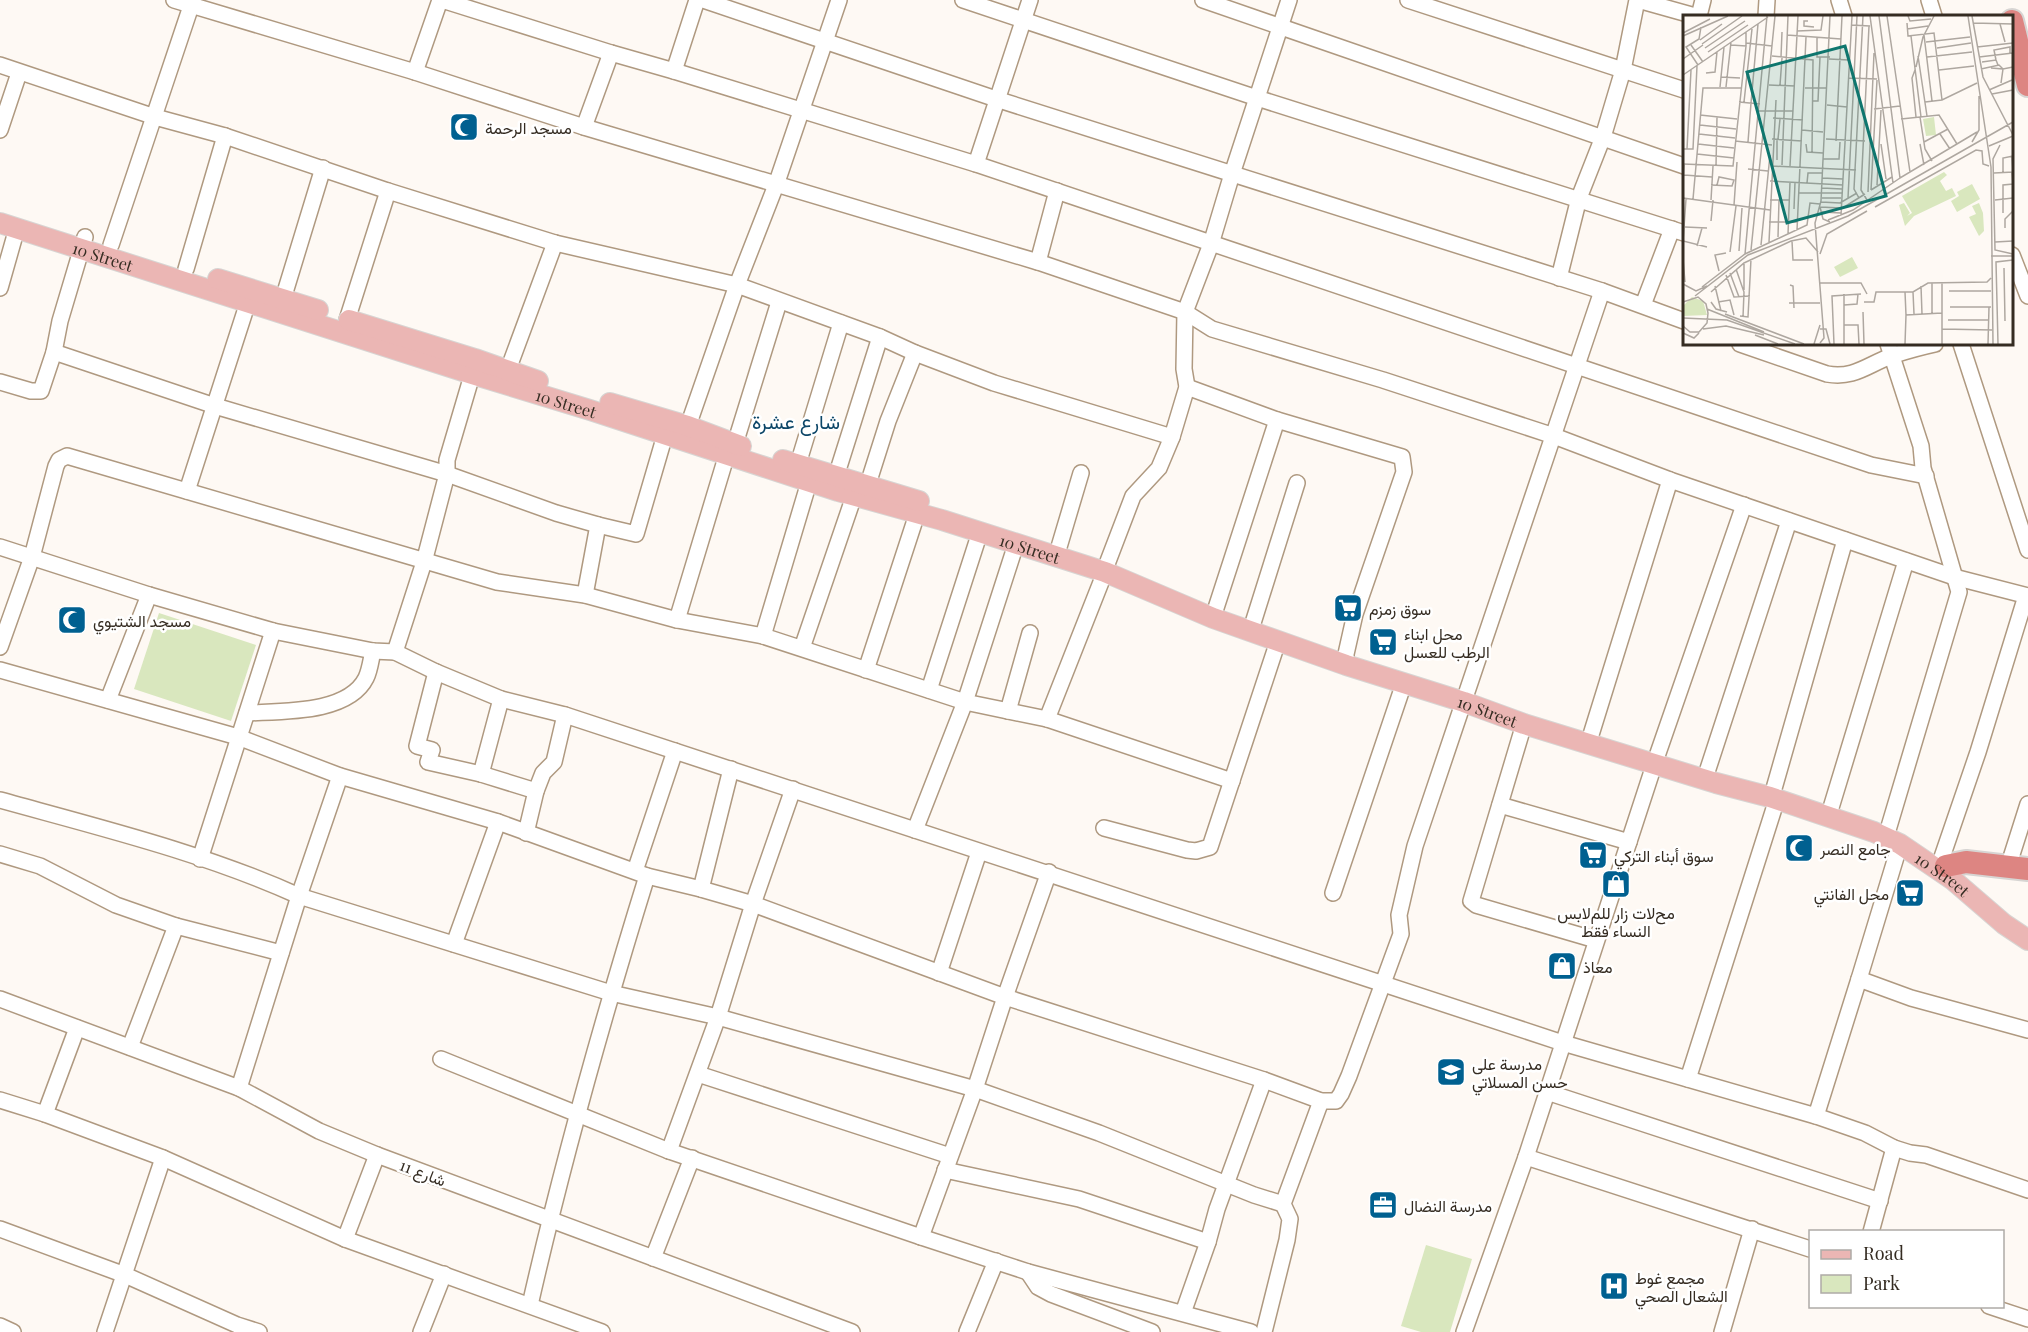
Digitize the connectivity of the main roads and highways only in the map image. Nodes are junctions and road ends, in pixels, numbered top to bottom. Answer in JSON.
{"nodes":[{"id":1,"x":2006,"y":0,"type":"edge"},
{"id":2,"x":2010,"y":15,"type":"edge"},
{"id":3,"x":2013,"y":27,"type":"edge"},
{"id":4,"x":2028,"y":86,"type":"edge"},
{"id":5,"x":0,"y":212,"type":"edge"},
{"id":6,"x":8,"y":225,"type":"edge"},
{"id":7,"x":83,"y":243,"type":"junction"},
{"id":8,"x":474,"y":367,"type":"junction"},
{"id":9,"x":731,"y":449,"type":"junction"},
{"id":10,"x":861,"y":490,"type":"junction"},
{"id":11,"x":1106,"y":568,"type":"junction"},
{"id":12,"x":1346,"y":660,"type":"junction"},
{"id":13,"x":1465,"y":699,"type":"junction"},
{"id":14,"x":1655,"y":761,"type":"junction"},
{"id":15,"x":1775,"y":796,"type":"junction"},
{"id":16,"x":1894,"y":837,"type":"junction"},
{"id":17,"x":1943,"y":864,"type":"junction"},
{"id":18,"x":2018,"y":868,"type":"edge"},
{"id":19,"x":2028,"y":931,"type":"edge"},
{"id":20,"x":2028,"y":940,"type":"edge"}],
"edges":[{"from":1,"to":2,"type":"highway"},
{"from":3,"to":4,"type":"highway"},
{"from":5,"to":7,"type":"main road","name":"10 Street"},
{"from":6,"to":7,"type":"main road","name":"10 Street"},
{"from":7,"to":8,"type":"main road","name":"10 Street"},
{"from":7,"to":8,"type":"main road","name":"10 Street"},
{"from":8,"to":9,"type":"main road","name":"10 Street"},
{"from":8,"to":9,"type":"main road","name":"10 Street"},
{"from":9,"to":10,"type":"main road","name":"10 Street"},
{"from":10,"to":11,"type":"main road","name":"10 Street"},
{"from":10,"to":11,"type":"main road","name":"10 Street"},
{"from":11,"to":12,"type":"main road","name":"10 Street"},
{"from":11,"to":12,"type":"main road","name":"10 Street"},
{"from":12,"to":13,"type":"main road","name":"10 Street"},
{"from":12,"to":13,"type":"main road","name":"10 Street"},
{"from":13,"to":14,"type":"main road","name":"10 Street"},
{"from":13,"to":14,"type":"main road","name":"10 Street"},
{"from":14,"to":15,"type":"main road","name":"10 Street"},
{"from":14,"to":15,"type":"main road","name":"10 Street"},
{"from":15,"to":16,"type":"main road","name":"10 Street"},
{"from":15,"to":16,"type":"main road","name":"10 Street"},
{"from":16,"to":17,"type":"main road","name":"10 Street"},
{"from":16,"to":20,"type":"main road","name":"10 Street"},
{"from":17,"to":18,"type":"highway"},
{"from":17,"to":19,"type":"main road","name":"10 Street"}]}
